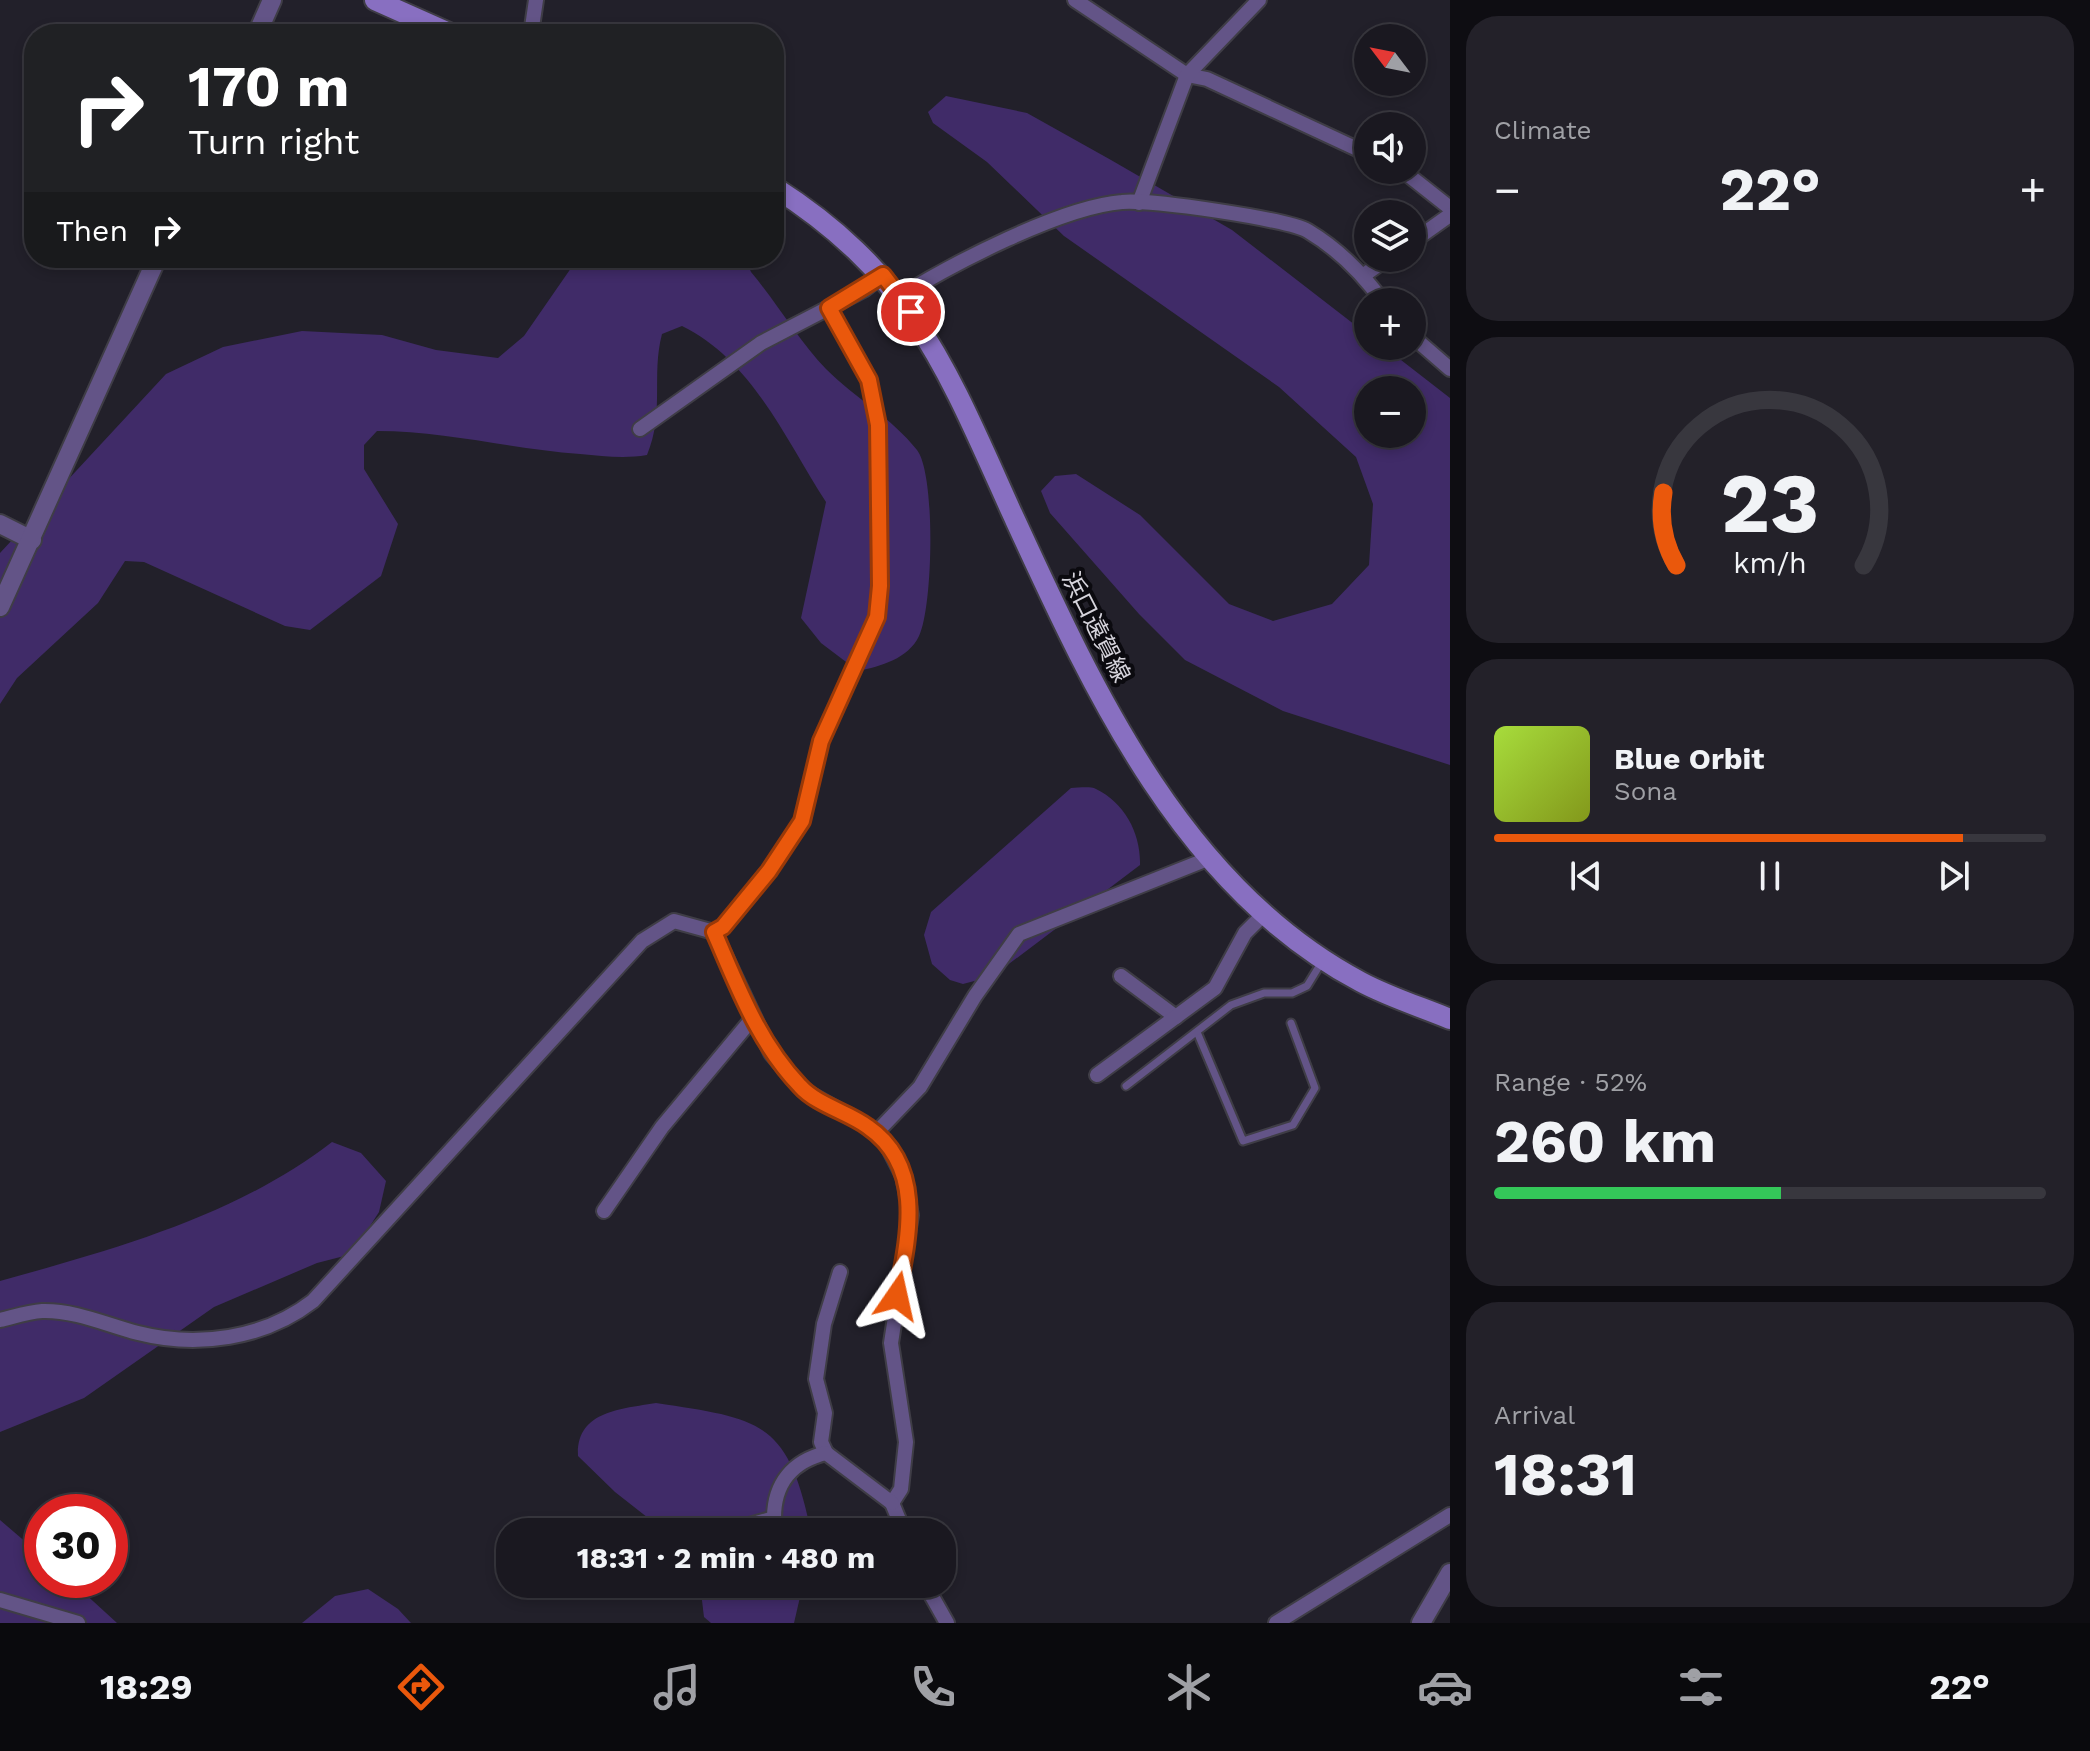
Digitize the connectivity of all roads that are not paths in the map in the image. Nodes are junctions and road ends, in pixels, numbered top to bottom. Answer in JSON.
{"nodes":[{"id":1,"x":272,"y":0,"type":"edge"},
{"id":2,"x":375,"y":0,"type":"edge"},
{"id":3,"x":536,"y":0,"type":"edge"},
{"id":4,"x":1075,"y":0,"type":"edge"},
{"id":5,"x":1259,"y":0,"type":"edge"},
{"id":6,"x":261,"y":24,"type":"edge"},
{"id":7,"x":429,"y":24,"type":"edge"},
{"id":8,"x":532,"y":24,"type":"edge"},
{"id":9,"x":1187,"y":75,"type":"junction"},
{"id":10,"x":1354,"y":147,"type":"edge"},
{"id":11,"x":1420,"y":184,"type":"edge"},
{"id":12,"x":784,"y":194,"type":"edge"},
{"id":13,"x":1139,"y":203,"type":"junction"},
{"id":14,"x":1450,"y":208,"type":"edge"},
{"id":15,"x":1450,"y":215,"type":"edge"},
{"id":16,"x":1426,"y":232,"type":"edge"},
{"id":17,"x":153,"y":268,"type":"edge"},
{"id":18,"x":1368,"y":272,"type":"edge"},
{"id":19,"x":883,"y":275,"type":"junction"},
{"id":20,"x":1364,"y":275,"type":"junction"},
{"id":21,"x":1373,"y":288,"type":"edge"},
{"id":22,"x":899,"y":297,"type":"junction"},
{"id":23,"x":829,"y":308,"type":"junction"},
{"id":24,"x":1426,"y":348,"type":"edge"},
{"id":25,"x":1450,"y":369,"type":"edge"},
{"id":26,"x":640,"y":429,"type":"dead end"},
{"id":27,"x":0,"y":524,"type":"edge"},
{"id":28,"x":32,"y":540,"type":"junction"},
{"id":29,"x":0,"y":607,"type":"edge"},
{"id":30,"x":1210,"y":858,"type":"junction"},
{"id":31,"x":1265,"y":913,"type":"junction"},
{"id":32,"x":714,"y":932,"type":"junction"},
{"id":33,"x":1324,"y":958,"type":"junction"},
{"id":34,"x":1121,"y":976,"type":"dead end"},
{"id":35,"x":1176,"y":1017,"type":"junction"},
{"id":36,"x":752,"y":1019,"type":"junction"},
{"id":37,"x":1450,"y":1019,"type":"edge"},
{"id":38,"x":1291,"y":1023,"type":"dead end"},
{"id":39,"x":1197,"y":1032,"type":"junction"},
{"id":40,"x":1097,"y":1075,"type":"dead end"},
{"id":41,"x":1126,"y":1086,"type":"dead end"},
{"id":42,"x":876,"y":1133,"type":"junction"},
{"id":43,"x":604,"y":1211,"type":"dead end"},
{"id":44,"x":840,"y":1272,"type":"dead end"},
{"id":45,"x":0,"y":1320,"type":"edge"},
{"id":46,"x":826,"y":1453,"type":"junction"},
{"id":47,"x":892,"y":1503,"type":"junction"},
{"id":48,"x":1450,"y":1515,"type":"edge"},
{"id":49,"x":774,"y":1518,"type":"edge"},
{"id":50,"x":898,"y":1518,"type":"edge"},
{"id":51,"x":1450,"y":1573,"type":"edge"},
{"id":52,"x":933,"y":1598,"type":"edge"},
{"id":53,"x":0,"y":1600,"type":"edge"},
{"id":54,"x":78,"y":1623,"type":"edge"},
{"id":55,"x":947,"y":1623,"type":"edge"},
{"id":56,"x":1276,"y":1623,"type":"edge"},
{"id":57,"x":1421,"y":1623,"type":"edge"}],
"edges":[{"from":1,"to":6,"type":"street"},
{"from":2,"to":7,"type":"main road"},
{"from":3,"to":8,"type":"street"},
{"from":4,"to":9,"type":"street"},
{"from":5,"to":9,"type":"street"},
{"from":9,"to":10,"type":"street"},
{"from":9,"to":13,"type":"street"},
{"from":11,"to":14,"type":"street"},
{"from":12,"to":19,"type":"main road","name":"浜口遠賀線"},
{"from":13,"to":20,"type":"street"},
{"from":13,"to":22,"type":"street"},
{"from":15,"to":16,"type":"street"},
{"from":17,"to":28,"type":"street"},
{"from":18,"to":20,"type":"street"},
{"from":19,"to":22,"type":"main road","name":"浜口遠賀線"},
{"from":19,"to":23,"type":"street"},
{"from":20,"to":21,"type":"street"},
{"from":22,"to":30,"type":"main road","name":"浜口遠賀線"},
{"from":23,"to":26,"type":"street"},
{"from":23,"to":32,"type":"street"},
{"from":24,"to":25,"type":"street"},
{"from":27,"to":28,"type":"street"},
{"from":28,"to":29,"type":"street"},
{"from":30,"to":31,"type":"main road","name":"浜口遠賀線"},
{"from":30,"to":42,"type":"street"},
{"from":31,"to":33,"type":"main road","name":"浜口遠賀線"},
{"from":31,"to":35,"type":"street"},
{"from":32,"to":36,"type":"street"},
{"from":32,"to":45,"type":"street"},
{"from":33,"to":37,"type":"main road","name":"浜口遠賀線"},
{"from":33,"to":39,"type":"lane"},
{"from":34,"to":35,"type":"street"},
{"from":35,"to":40,"type":"street"},
{"from":36,"to":42,"type":"street"},
{"from":36,"to":43,"type":"street"},
{"from":38,"to":39,"type":"lane"},
{"from":39,"to":41,"type":"lane"},
{"from":42,"to":47,"type":"street"},
{"from":44,"to":46,"type":"street"},
{"from":46,"to":47,"type":"street"},
{"from":46,"to":49,"type":"street"},
{"from":47,"to":50,"type":"street"},
{"from":48,"to":56,"type":"street"},
{"from":51,"to":57,"type":"street"},
{"from":52,"to":55,"type":"street"},
{"from":53,"to":54,"type":"street"}]}
